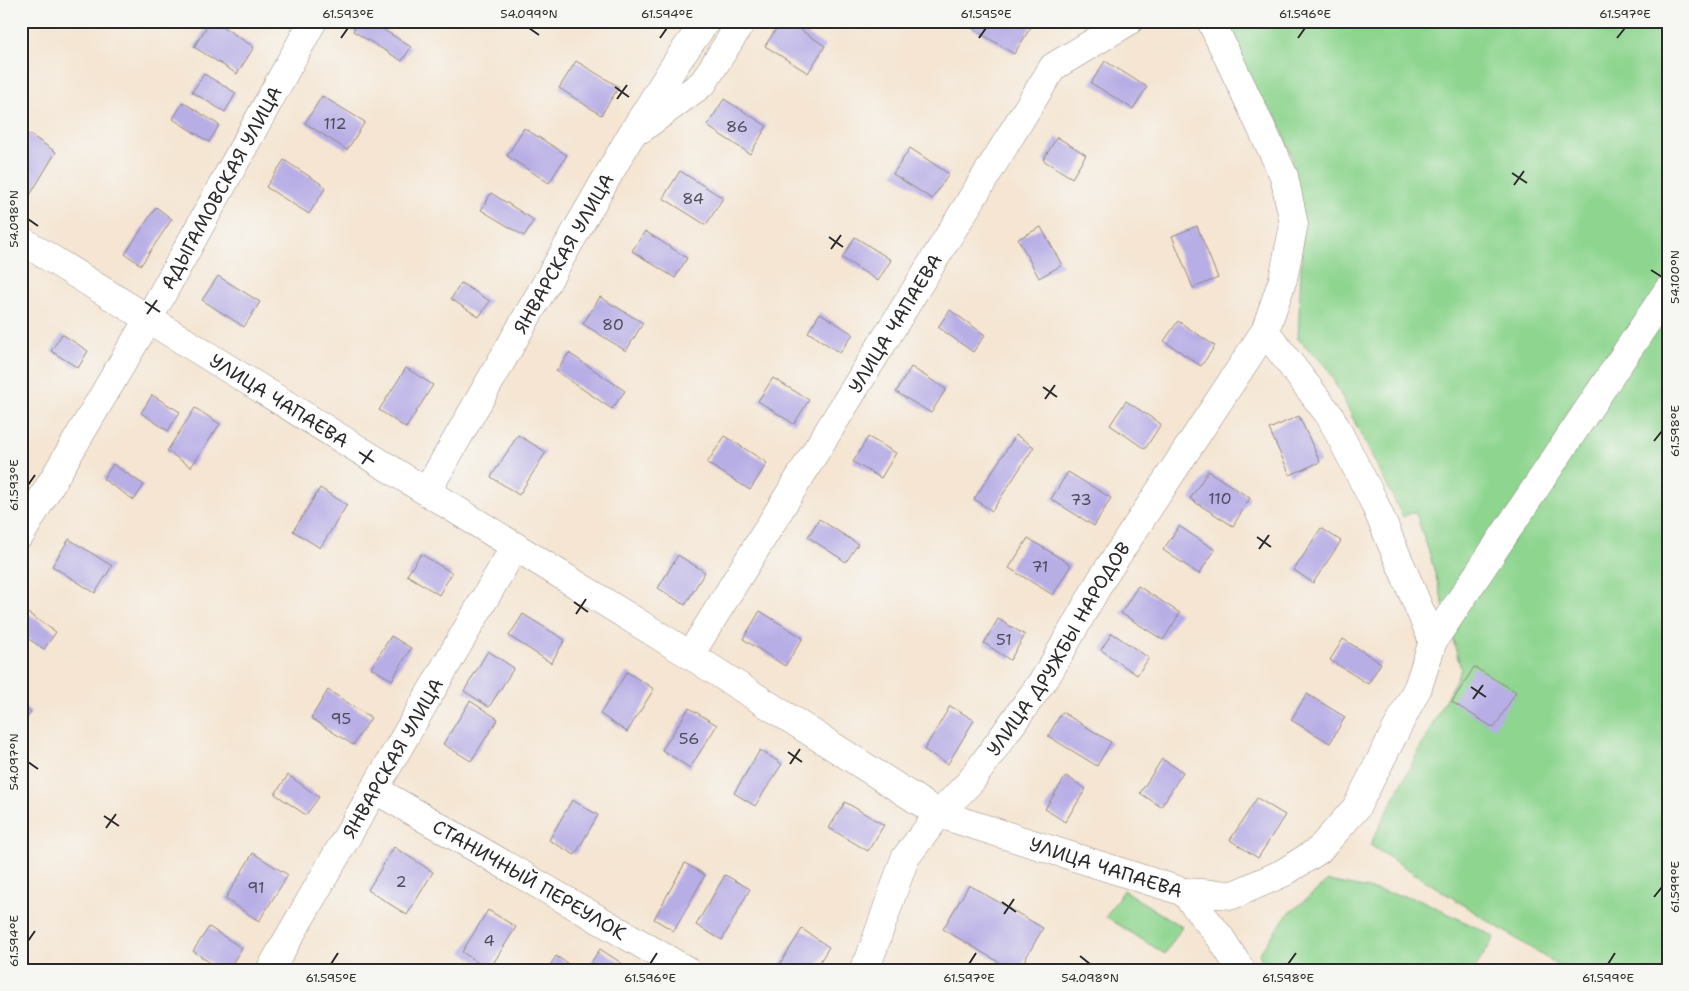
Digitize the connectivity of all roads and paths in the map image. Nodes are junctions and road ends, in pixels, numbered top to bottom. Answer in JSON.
{"nodes":[{"id":1,"x":313,"y":21,"type":"edge"},
{"id":2,"x":706,"y":21,"type":"edge"},
{"id":3,"x":742,"y":21,"type":"edge"},
{"id":4,"x":1129,"y":21,"type":"edge"},
{"id":5,"x":1211,"y":21,"type":"edge"},
{"id":6,"x":630,"y":137,"type":"junction"},
{"id":7,"x":21,"y":240,"type":"edge"},
{"id":8,"x":1668,"y":290,"type":"edge"},
{"id":9,"x":149,"y":318,"type":"junction"},
{"id":10,"x":1265,"y":331,"type":"junction"},
{"id":11,"x":427,"y":491,"type":"junction"},
{"id":12,"x":21,"y":534,"type":"edge"},
{"id":13,"x":515,"y":546,"type":"junction"},
{"id":14,"x":1432,"y":641,"type":"junction"},
{"id":15,"x":690,"y":655,"type":"junction"},
{"id":16,"x":374,"y":789,"type":"junction"},
{"id":17,"x":939,"y":814,"type":"junction"},
{"id":18,"x":1184,"y":892,"type":"junction"},
{"id":19,"x":270,"y":970,"type":"edge"},
{"id":20,"x":686,"y":970,"type":"edge"},
{"id":21,"x":863,"y":970,"type":"edge"},
{"id":22,"x":1241,"y":970,"type":"edge"}],
"edges":[{"from":1,"to":9,"type":"street","name":"АДЫГАМОВСКАЯ УЛИЦА"},
{"from":2,"to":6,"type":"street","name":"ЯНВАРСКАЯ УЛИЦА"},
{"from":3,"to":6,"type":"street"},
{"from":4,"to":15,"type":"street","name":"УЛИЦА ЧАПАЕВА"},
{"from":5,"to":10,"type":"street","name":"УЛИЦА ДРУЖБЫ НАРОДОВ"},
{"from":6,"to":11,"type":"street","name":"ЯНВАРСКАЯ УЛИЦА"},
{"from":7,"to":9,"type":"street","name":"УЛИЦА ЧАПАЕВА"},
{"from":8,"to":14,"type":"street","name":"УЛИЦА ЧАПАЕВА"},
{"from":9,"to":11,"type":"street","name":"УЛИЦА ЧАПАЕВА"},
{"from":9,"to":12,"type":"street","name":"АДЫГАМОВСКАЯ УЛИЦА"},
{"from":10,"to":14,"type":"street"},
{"from":10,"to":17,"type":"street","name":"УЛИЦА ДРУЖБЫ НАРОДОВ"},
{"from":11,"to":13,"type":"street","name":"УЛИЦА ЧАПАЕВА"},
{"from":13,"to":15,"type":"street","name":"УЛИЦА ЧАПАЕВА"},
{"from":13,"to":16,"type":"street","name":"ЯНВАРСКАЯ УЛИЦА"},
{"from":14,"to":18,"type":"street","name":"УЛИЦА ЧАПАЕВА"},
{"from":15,"to":17,"type":"street","name":"УЛИЦА ЧАПАЕВА"},
{"from":16,"to":19,"type":"street","name":"ЯНВАРСКАЯ УЛИЦА"},
{"from":16,"to":20,"type":"street","name":"СТАНИЧНЫЙ ПЕРЕУЛОК"},
{"from":17,"to":18,"type":"street","name":"УЛИЦА ЧАПАЕВА"},
{"from":17,"to":21,"type":"street","name":"УЛИЦА ДРУЖБЫ НАРОДОВ"},
{"from":18,"to":22,"type":"street"}]}
